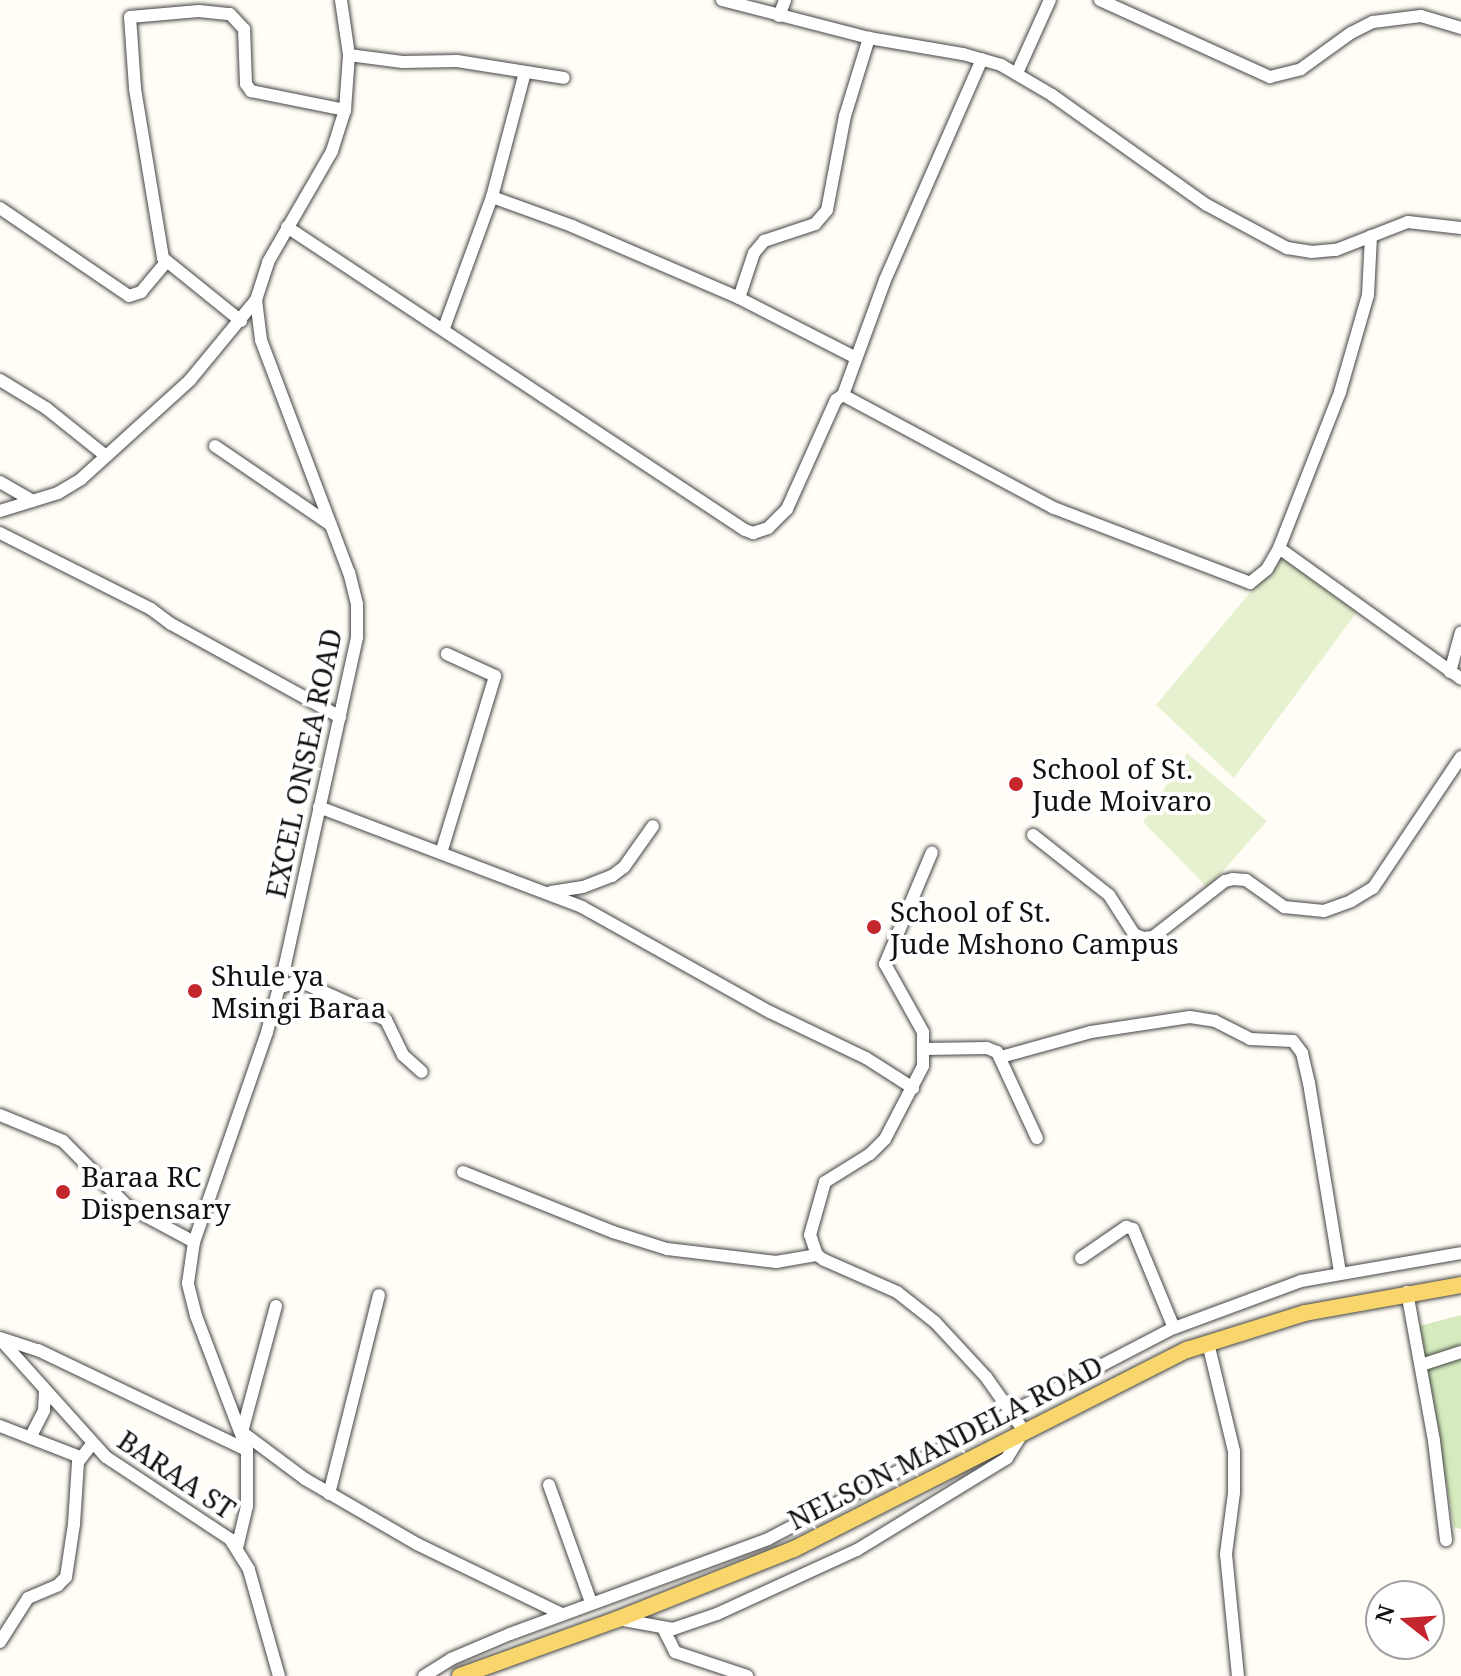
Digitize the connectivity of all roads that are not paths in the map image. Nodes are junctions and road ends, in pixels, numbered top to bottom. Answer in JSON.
{"nodes":[{"id":1,"x":341,"y":0,"type":"edge"},
{"id":2,"x":722,"y":0,"type":"edge"},
{"id":3,"x":785,"y":0,"type":"edge"},
{"id":4,"x":1050,"y":0,"type":"edge"},
{"id":5,"x":1100,"y":0,"type":"edge"},
{"id":6,"x":779,"y":16,"type":"junction"},
{"id":7,"x":1461,"y":28,"type":"edge"},
{"id":8,"x":869,"y":38,"type":"junction"},
{"id":9,"x":349,"y":55,"type":"junction"},
{"id":10,"x":982,"y":59,"type":"junction"},
{"id":11,"x":525,"y":72,"type":"junction"},
{"id":12,"x":1017,"y":73,"type":"junction"},
{"id":13,"x":564,"y":78,"type":"dead end"},
{"id":14,"x":345,"y":110,"type":"junction"},
{"id":15,"x":492,"y":197,"type":"junction"},
{"id":16,"x":0,"y":208,"type":"edge"},
{"id":17,"x":287,"y":227,"type":"junction"},
{"id":18,"x":1461,"y":228,"type":"edge"},
{"id":19,"x":1371,"y":236,"type":"junction"},
{"id":20,"x":166,"y":262,"type":"junction"},
{"id":21,"x":739,"y":298,"type":"junction"},
{"id":22,"x":256,"y":300,"type":"junction"},
{"id":23,"x":241,"y":321,"type":"junction"},
{"id":24,"x":444,"y":328,"type":"junction"},
{"id":25,"x":856,"y":358,"type":"junction"},
{"id":26,"x":0,"y":380,"type":"edge"},
{"id":27,"x":843,"y":395,"type":"junction"},
{"id":28,"x":215,"y":446,"type":"dead end"},
{"id":29,"x":106,"y":456,"type":"junction"},
{"id":30,"x":0,"y":482,"type":"edge"},
{"id":31,"x":33,"y":501,"type":"junction"},
{"id":32,"x":0,"y":511,"type":"edge"},
{"id":33,"x":331,"y":525,"type":"junction"},
{"id":34,"x":0,"y":533,"type":"edge"},
{"id":35,"x":1279,"y":548,"type":"junction"},
{"id":36,"x":1461,"y":632,"type":"edge"},
{"id":37,"x":447,"y":654,"type":"dead end"},
{"id":38,"x":1456,"y":676,"type":"edge"},
{"id":39,"x":340,"y":717,"type":"junction"},
{"id":40,"x":1461,"y":757,"type":"edge"},
{"id":41,"x":319,"y":807,"type":"junction"},
{"id":42,"x":653,"y":826,"type":"dead end"},
{"id":43,"x":1033,"y":835,"type":"dead end"},
{"id":44,"x":932,"y":852,"type":"dead end"},
{"id":45,"x":441,"y":853,"type":"junction"},
{"id":46,"x":548,"y":892,"type":"junction"},
{"id":47,"x":278,"y":988,"type":"junction"},
{"id":48,"x":925,"y":1049,"type":"junction"},
{"id":49,"x":1001,"y":1057,"type":"junction"},
{"id":50,"x":422,"y":1072,"type":"dead end"},
{"id":51,"x":913,"y":1088,"type":"junction"},
{"id":52,"x":0,"y":1115,"type":"edge"},
{"id":53,"x":1037,"y":1138,"type":"dead end"},
{"id":54,"x":463,"y":1172,"type":"dead end"},
{"id":55,"x":194,"y":1242,"type":"junction"},
{"id":56,"x":1461,"y":1253,"type":"edge"},
{"id":57,"x":817,"y":1255,"type":"junction"},
{"id":58,"x":1081,"y":1258,"type":"dead end"},
{"id":59,"x":1340,"y":1273,"type":"junction"},
{"id":60,"x":1461,"y":1285,"type":"edge"},
{"id":61,"x":1407,"y":1292,"type":"junction"},
{"id":62,"x":379,"y":1295,"type":"dead end"},
{"id":63,"x":276,"y":1306,"type":"dead end"},
{"id":64,"x":1174,"y":1328,"type":"junction"},
{"id":65,"x":0,"y":1339,"type":"edge"},
{"id":66,"x":1208,"y":1343,"type":"junction"},
{"id":67,"x":1461,"y":1352,"type":"edge"},
{"id":68,"x":1421,"y":1365,"type":"junction"},
{"id":69,"x":45,"y":1390,"type":"junction"},
{"id":70,"x":1012,"y":1413,"type":"junction"},
{"id":71,"x":0,"y":1426,"type":"edge"},
{"id":72,"x":1024,"y":1431,"type":"junction"},
{"id":73,"x":242,"y":1432,"type":"junction"},
{"id":74,"x":31,"y":1436,"type":"junction"},
{"id":75,"x":92,"y":1444,"type":"junction"},
{"id":76,"x":247,"y":1450,"type":"junction"},
{"id":77,"x":80,"y":1457,"type":"junction"},
{"id":78,"x":549,"y":1485,"type":"dead end"},
{"id":79,"x":329,"y":1494,"type":"junction"},
{"id":80,"x":1446,"y":1540,"type":"dead end"},
{"id":81,"x":237,"y":1548,"type":"junction"},
{"id":82,"x":591,"y":1602,"type":"junction"},
{"id":83,"x":562,"y":1614,"type":"junction"},
{"id":84,"x":618,"y":1619,"type":"junction"},
{"id":85,"x":664,"y":1630,"type":"junction"},
{"id":86,"x":0,"y":1642,"type":"edge"},
{"id":87,"x":470,"y":1675,"type":"edge"},
{"id":88,"x":279,"y":1676,"type":"edge"},
{"id":89,"x":424,"y":1676,"type":"edge"},
{"id":90,"x":747,"y":1676,"type":"edge"},
{"id":91,"x":1238,"y":1676,"type":"edge"}],
"edges":[{"from":1,"to":9,"type":"street","name":"EXCEL ONSEA ROAD"},
{"from":2,"to":6,"type":"street"},
{"from":3,"to":6,"type":"street"},
{"from":4,"to":12,"type":"street"},
{"from":5,"to":7,"type":"street"},
{"from":6,"to":8,"type":"street"},
{"from":8,"to":10,"type":"street"},
{"from":8,"to":21,"type":"street"},
{"from":9,"to":11,"type":"street"},
{"from":9,"to":14,"type":"street","name":"EXCEL ONSEA ROAD"},
{"from":10,"to":12,"type":"street"},
{"from":10,"to":25,"type":"street"},
{"from":11,"to":13,"type":"street"},
{"from":11,"to":15,"type":"street"},
{"from":12,"to":19,"type":"street"},
{"from":14,"to":17,"type":"street","name":"EXCEL ONSEA ROAD"},
{"from":14,"to":20,"type":"street"},
{"from":15,"to":21,"type":"street"},
{"from":15,"to":24,"type":"street"},
{"from":16,"to":20,"type":"street"},
{"from":17,"to":22,"type":"street","name":"EXCEL ONSEA ROAD"},
{"from":17,"to":24,"type":"street"},
{"from":18,"to":19,"type":"street"},
{"from":19,"to":35,"type":"street"},
{"from":20,"to":23,"type":"street"},
{"from":21,"to":25,"type":"street"},
{"from":22,"to":23,"type":"street"},
{"from":22,"to":33,"type":"street","name":"EXCEL ONSEA ROAD"},
{"from":23,"to":29,"type":"street"},
{"from":24,"to":27,"type":"street"},
{"from":25,"to":27,"type":"street"},
{"from":26,"to":29,"type":"street"},
{"from":27,"to":35,"type":"street"},
{"from":28,"to":33,"type":"street"},
{"from":29,"to":31,"type":"street"},
{"from":30,"to":31,"type":"street"},
{"from":31,"to":32,"type":"street"},
{"from":33,"to":39,"type":"street","name":"EXCEL ONSEA ROAD"},
{"from":34,"to":39,"type":"street"},
{"from":35,"to":38,"type":"street"},
{"from":36,"to":38,"type":"street"},
{"from":37,"to":45,"type":"street"},
{"from":39,"to":41,"type":"street","name":"EXCEL ONSEA ROAD"},
{"from":40,"to":43,"type":"street"},
{"from":41,"to":45,"type":"street"},
{"from":41,"to":47,"type":"street","name":"EXCEL ONSEA ROAD"},
{"from":42,"to":46,"type":"street"},
{"from":44,"to":48,"type":"street"},
{"from":45,"to":46,"type":"street"},
{"from":46,"to":51,"type":"street"},
{"from":47,"to":50,"type":"street"},
{"from":47,"to":55,"type":"street","name":"EXCEL ONSEA ROAD"},
{"from":48,"to":49,"type":"street"},
{"from":48,"to":51,"type":"street"},
{"from":49,"to":53,"type":"street"},
{"from":49,"to":59,"type":"street"},
{"from":51,"to":57,"type":"street"},
{"from":52,"to":55,"type":"street"},
{"from":54,"to":57,"type":"street"},
{"from":55,"to":73,"type":"street","name":"EXCEL ONSEA ROAD"},
{"from":56,"to":59,"type":"street"},
{"from":57,"to":70,"type":"street"},
{"from":58,"to":64,"type":"street"},
{"from":59,"to":64,"type":"street"},
{"from":60,"to":61,"type":"main road","name":"NELSON MANDELA ROAD"},
{"from":61,"to":66,"type":"main road","name":"NELSON MANDELA ROAD"},
{"from":61,"to":68,"type":"street"},
{"from":62,"to":79,"type":"street"},
{"from":63,"to":73,"type":"street"},
{"from":64,"to":70,"type":"street"},
{"from":65,"to":69,"type":"street","name":"BARAA ST"},
{"from":65,"to":76,"type":"street"},
{"from":66,"to":72,"type":"main road","name":"NELSON MANDELA ROAD"},
{"from":66,"to":91,"type":"street"},
{"from":67,"to":68,"type":"street"},
{"from":68,"to":80,"type":"street"},
{"from":69,"to":74,"type":"street"},
{"from":69,"to":75,"type":"street","name":"BARAA ST"},
{"from":70,"to":72,"type":"street"},
{"from":70,"to":82,"type":"street"},
{"from":71,"to":74,"type":"street"},
{"from":72,"to":84,"type":"main road","name":"NELSON MANDELA ROAD"},
{"from":72,"to":85,"type":"street"},
{"from":73,"to":76,"type":"street","name":"EXCEL ONSEA ROAD"},
{"from":73,"to":79,"type":"street"},
{"from":74,"to":77,"type":"street"},
{"from":75,"to":77,"type":"street"},
{"from":75,"to":81,"type":"street","name":"BARAA ST"},
{"from":76,"to":81,"type":"street","name":"EXCEL ONSEA ROAD"},
{"from":77,"to":86,"type":"street"},
{"from":78,"to":82,"type":"street"},
{"from":79,"to":83,"type":"street"},
{"from":81,"to":88,"type":"street","name":"BARAA ST"},
{"from":82,"to":83,"type":"street"},
{"from":83,"to":89,"type":"street"},
{"from":84,"to":85,"type":"street"},
{"from":84,"to":87,"type":"main road","name":"NELSON MANDELA ROAD"},
{"from":85,"to":90,"type":"street"}]}
